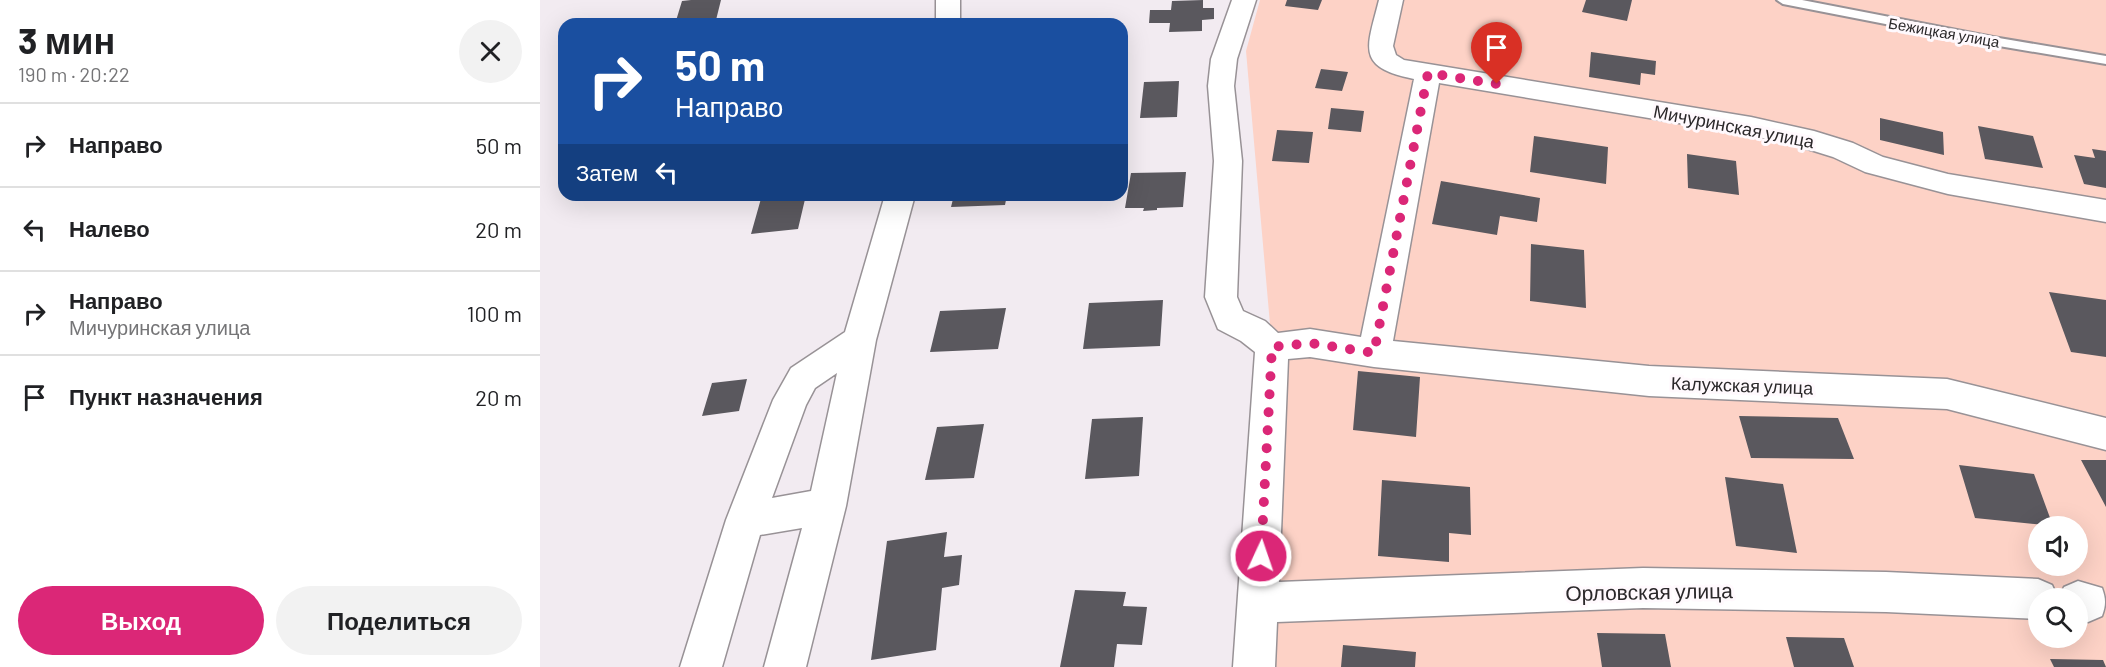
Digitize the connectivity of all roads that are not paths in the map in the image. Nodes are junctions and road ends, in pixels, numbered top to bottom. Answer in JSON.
{"nodes":[{"id":1,"x":948,"y":0,"type":"edge"},
{"id":2,"x":1244,"y":0,"type":"edge"},
{"id":3,"x":1391,"y":0,"type":"edge"},
{"id":4,"x":1783,"y":0,"type":"edge"},
{"id":5,"x":948,"y":18,"type":"edge"},
{"id":6,"x":2106,"y":60,"type":"edge"},
{"id":7,"x":1428,"y":73,"type":"junction"},
{"id":8,"x":898,"y":201,"type":"edge"},
{"id":9,"x":2106,"y":211,"type":"edge"},
{"id":10,"x":859,"y":340,"type":"junction"},
{"id":11,"x":1272,"y":347,"type":"junction"},
{"id":12,"x":1374,"y":353,"type":"junction"},
{"id":13,"x":2106,"y":434,"type":"edge"},
{"id":14,"x":826,"y":506,"type":"junction"},
{"id":15,"x":745,"y":520,"type":"junction"},
{"id":16,"x":2028,"y":599,"type":"edge"},
{"id":17,"x":1259,"y":603,"type":"junction"},
{"id":18,"x":701,"y":667,"type":"edge"},
{"id":19,"x":785,"y":667,"type":"edge"},
{"id":20,"x":1254,"y":667,"type":"edge"}],
"edges":[{"from":1,"to":5,"type":"street"},
{"from":2,"to":11,"type":"street"},
{"from":3,"to":7,"type":"street","name":"Мичуринская улица"},
{"from":4,"to":6,"type":"lane","name":"Бежицкая улица"},
{"from":7,"to":9,"type":"street","name":"Мичуринская улица"},
{"from":7,"to":12,"type":"street"},
{"from":8,"to":10,"type":"street"},
{"from":10,"to":14,"type":"street"},
{"from":10,"to":15,"type":"street"},
{"from":11,"to":12,"type":"street","name":"Калужская улица"},
{"from":11,"to":17,"type":"street"},
{"from":12,"to":13,"type":"street","name":"Калужская улица"},
{"from":14,"to":15,"type":"street"},
{"from":14,"to":19,"type":"street"},
{"from":15,"to":18,"type":"street"},
{"from":16,"to":17,"type":"street","name":"Орловская улица"},
{"from":17,"to":20,"type":"street"}]}
